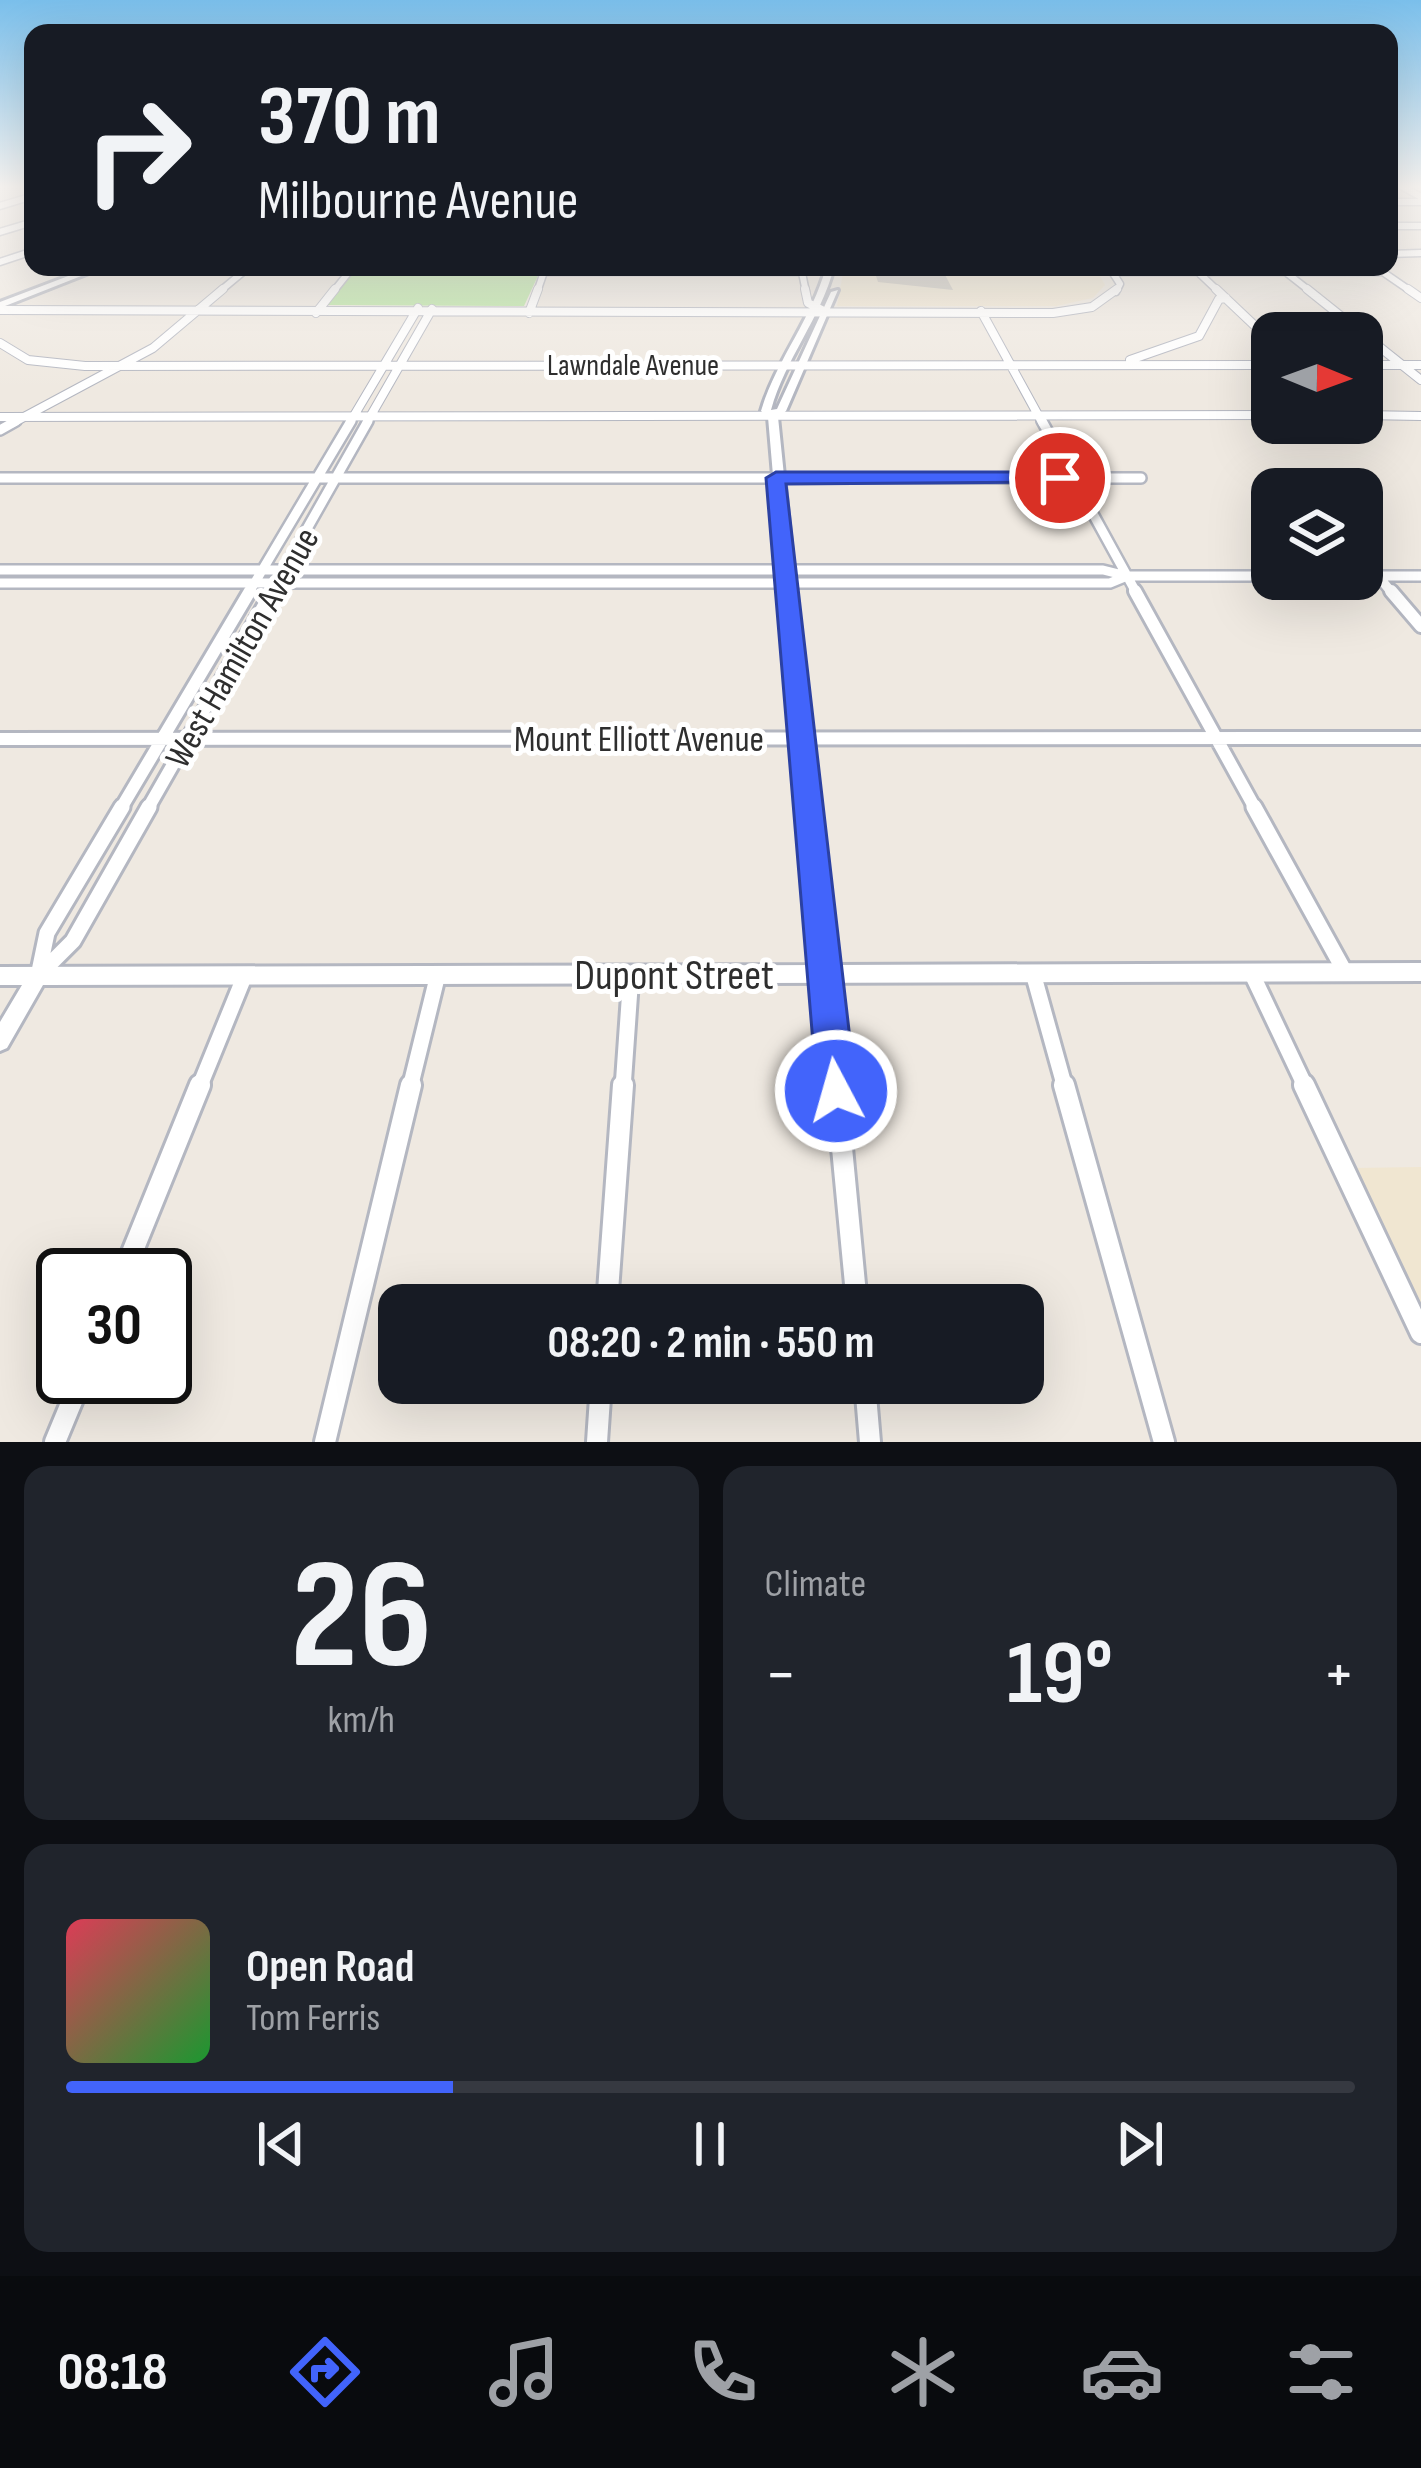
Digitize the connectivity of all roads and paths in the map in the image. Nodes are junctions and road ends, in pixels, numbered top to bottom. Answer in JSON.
{"nodes":[{"id":1,"x":79,"y":276,"type":"edge"},
{"id":2,"x":240,"y":276,"type":"edge"},
{"id":3,"x":346,"y":276,"type":"edge"},
{"id":4,"x":543,"y":276,"type":"edge"},
{"id":5,"x":802,"y":276,"type":"edge"},
{"id":6,"x":833,"y":276,"type":"edge"},
{"id":7,"x":1110,"y":276,"type":"edge"},
{"id":8,"x":1202,"y":276,"type":"edge"},
{"id":9,"x":1290,"y":276,"type":"edge"},
{"id":10,"x":1389,"y":276,"type":"edge"},
{"id":11,"x":1397,"y":281,"type":"junction"},
{"id":12,"x":1421,"y":283,"type":"edge"},
{"id":13,"x":1226,"y":298,"type":"junction"},
{"id":14,"x":1421,"y":298,"type":"edge"},
{"id":15,"x":3,"y":308,"type":"edge"},
{"id":16,"x":318,"y":311,"type":"junction"},
{"id":17,"x":424,"y":311,"type":"junction"},
{"id":18,"x":530,"y":311,"type":"junction"},
{"id":19,"x":822,"y":311,"type":"junction"},
{"id":20,"x":980,"y":311,"type":"junction"},
{"id":21,"x":203,"y":312,"type":"junction"},
{"id":22,"x":1335,"y":312,"type":"edge"},
{"id":23,"x":1222,"y":316,"type":"junction"},
{"id":24,"x":1250,"y":321,"type":"joint"},
{"id":25,"x":0,"y":323,"type":"edge"},
{"id":26,"x":0,"y":343,"type":"edge"},
{"id":27,"x":1383,"y":350,"type":"edge"},
{"id":28,"x":1166,"y":351,"type":"junction"},
{"id":29,"x":785,"y":365,"type":"junction"},
{"id":30,"x":799,"y":365,"type":"junction"},
{"id":31,"x":1011,"y":365,"type":"junction"},
{"id":32,"x":1125,"y":365,"type":"junction"},
{"id":33,"x":1187,"y":365,"type":"junction"},
{"id":34,"x":1251,"y":365,"type":"edge"},
{"id":35,"x":1383,"y":365,"type":"edge"},
{"id":36,"x":1402,"y":365,"type":"junction"},
{"id":37,"x":1421,"y":365,"type":"edge"},
{"id":38,"x":125,"y":366,"type":"junction"},
{"id":39,"x":137,"y":366,"type":"junction"},
{"id":40,"x":384,"y":366,"type":"junction"},
{"id":41,"x":400,"y":366,"type":"junction"},
{"id":42,"x":1421,"y":380,"type":"edge"},
{"id":43,"x":1251,"y":415,"type":"edge"},
{"id":44,"x":1383,"y":415,"type":"edge"},
{"id":45,"x":354,"y":416,"type":"junction"},
{"id":46,"x":371,"y":416,"type":"junction"},
{"id":47,"x":773,"y":416,"type":"junction"},
{"id":48,"x":1038,"y":416,"type":"junction"},
{"id":49,"x":1421,"y":416,"type":"edge"},
{"id":50,"x":0,"y":417,"type":"edge"},
{"id":51,"x":30,"y":417,"type":"junction"},
{"id":52,"x":43,"y":417,"type":"junction"},
{"id":53,"x":0,"y":434,"type":"edge"},
{"id":54,"x":0,"y":478,"type":"edge"},
{"id":55,"x":317,"y":478,"type":"junction"},
{"id":56,"x":336,"y":478,"type":"junction"},
{"id":57,"x":776,"y":478,"type":"junction"},
{"id":58,"x":1073,"y":478,"type":"junction"},
{"id":59,"x":1141,"y":478,"type":"dead end"},
{"id":60,"x":0,"y":570,"type":"edge"},
{"id":61,"x":262,"y":570,"type":"junction"},
{"id":62,"x":284,"y":570,"type":"junction"},
{"id":63,"x":530,"y":570,"type":"junction"},
{"id":64,"x":786,"y":576,"type":"junction"},
{"id":65,"x":1251,"y":576,"type":"edge"},
{"id":66,"x":1383,"y":576,"type":"edge"},
{"id":67,"x":1421,"y":576,"type":"edge"},
{"id":68,"x":1127,"y":577,"type":"junction"},
{"id":69,"x":1383,"y":582,"type":"edge"},
{"id":70,"x":0,"y":583,"type":"edge"},
{"id":71,"x":254,"y":584,"type":"junction"},
{"id":72,"x":277,"y":584,"type":"junction"},
{"id":73,"x":527,"y":584,"type":"junction"},
{"id":74,"x":1421,"y":626,"type":"edge"},
{"id":75,"x":1216,"y":737,"type":"junction"},
{"id":76,"x":802,"y":738,"type":"junction"},
{"id":77,"x":1421,"y":738,"type":"edge"},
{"id":78,"x":0,"y":739,"type":"edge"},
{"id":79,"x":162,"y":739,"type":"junction"},
{"id":80,"x":188,"y":739,"type":"junction"},
{"id":81,"x":1251,"y":972,"type":"junction"},
{"id":82,"x":1346,"y":972,"type":"junction"},
{"id":83,"x":1421,"y":972,"type":"edge"},
{"id":84,"x":1033,"y":973,"type":"junction"},
{"id":85,"x":438,"y":974,"type":"junction"},
{"id":86,"x":632,"y":974,"type":"junction"},
{"id":87,"x":825,"y":974,"type":"junction"},
{"id":88,"x":245,"y":975,"type":"junction"},
{"id":89,"x":0,"y":976,"type":"edge"},
{"id":90,"x":38,"y":976,"type":"junction"},
{"id":91,"x":0,"y":1041,"type":"edge"},
{"id":92,"x":134,"y":1248,"type":"edge"},
{"id":93,"x":609,"y":1284,"type":"edge"},
{"id":94,"x":855,"y":1284,"type":"edge"},
{"id":95,"x":1421,"y":1333,"type":"edge"},
{"id":96,"x":71,"y":1404,"type":"edge"},
{"id":97,"x":600,"y":1404,"type":"edge"},
{"id":98,"x":867,"y":1404,"type":"edge"},
{"id":99,"x":55,"y":1442,"type":"edge"},
{"id":100,"x":325,"y":1442,"type":"edge"},
{"id":101,"x":597,"y":1442,"type":"edge"},
{"id":102,"x":870,"y":1442,"type":"edge"},
{"id":103,"x":1164,"y":1442,"type":"edge"}],
"edges":[{"from":1,"to":15,"type":"main road"},
{"from":2,"to":21,"type":"street"},
{"from":3,"to":16,"type":"street"},
{"from":4,"to":18,"type":"street"},
{"from":5,"to":19,"type":"street"},
{"from":6,"to":19,"type":"street"},
{"from":7,"to":20,"type":"street"},
{"from":8,"to":13,"type":"street"},
{"from":9,"to":22,"type":"street"},
{"from":10,"to":11,"type":"street"},
{"from":11,"to":12,"type":"street"},
{"from":11,"to":14,"type":"street"},
{"from":13,"to":23,"type":"street"},
{"from":13,"to":24,"type":"street"},
{"from":15,"to":21,"type":"street"},
{"from":15,"to":25,"type":"street"},
{"from":16,"to":17,"type":"street"},
{"from":16,"to":21,"type":"street"},
{"from":17,"to":18,"type":"street"},
{"from":17,"to":40,"type":"street","name":"West Hamilton Avenue"},
{"from":17,"to":41,"type":"street","name":"West Hamilton Avenue"},
{"from":18,"to":19,"type":"street"},
{"from":19,"to":20,"type":"street"},
{"from":19,"to":29,"type":"street"},
{"from":19,"to":30,"type":"street"},
{"from":20,"to":31,"type":"street"},
{"from":21,"to":38,"type":"street"},
{"from":21,"to":39,"type":"street"},
{"from":23,"to":24,"type":"street"},
{"from":23,"to":28,"type":"street"},
{"from":26,"to":38,"type":"street","name":"Lawndale Avenue"},
{"from":27,"to":36,"type":"street"},
{"from":28,"to":32,"type":"street"},
{"from":28,"to":33,"type":"street"},
{"from":29,"to":30,"type":"street","name":"Lawndale Avenue"},
{"from":29,"to":41,"type":"street","name":"Lawndale Avenue"},
{"from":29,"to":47,"type":"street"},
{"from":30,"to":31,"type":"street","name":"Lawndale Avenue"},
{"from":30,"to":47,"type":"street"},
{"from":31,"to":32,"type":"street","name":"Lawndale Avenue"},
{"from":31,"to":48,"type":"street"},
{"from":32,"to":33,"type":"street","name":"Lawndale Avenue"},
{"from":33,"to":34,"type":"street","name":"Lawndale Avenue"},
{"from":35,"to":36,"type":"street"},
{"from":36,"to":37,"type":"street"},
{"from":36,"to":42,"type":"street"},
{"from":38,"to":39,"type":"street","name":"Lawndale Avenue"},
{"from":38,"to":51,"type":"street"},
{"from":39,"to":40,"type":"street","name":"Lawndale Avenue"},
{"from":39,"to":52,"type":"street"},
{"from":40,"to":41,"type":"street","name":"Lawndale Avenue"},
{"from":40,"to":45,"type":"street","name":"West Hamilton Avenue"},
{"from":41,"to":46,"type":"street","name":"West Hamilton Avenue"},
{"from":43,"to":48,"type":"street"},
{"from":44,"to":49,"type":"street"},
{"from":45,"to":46,"type":"street"},
{"from":45,"to":52,"type":"street"},
{"from":45,"to":55,"type":"street","name":"West Hamilton Avenue"},
{"from":46,"to":47,"type":"street"},
{"from":46,"to":56,"type":"street","name":"West Hamilton Avenue"},
{"from":47,"to":48,"type":"street"},
{"from":47,"to":57,"type":"street"},
{"from":48,"to":58,"type":"street"},
{"from":50,"to":51,"type":"street"},
{"from":51,"to":52,"type":"street"},
{"from":51,"to":53,"type":"street"},
{"from":52,"to":53,"type":"street"},
{"from":54,"to":55,"type":"street"},
{"from":55,"to":56,"type":"street"},
{"from":55,"to":61,"type":"street","name":"West Hamilton Avenue"},
{"from":56,"to":57,"type":"street"},
{"from":56,"to":62,"type":"street","name":"West Hamilton Avenue"},
{"from":57,"to":58,"type":"street"},
{"from":57,"to":64,"type":"street"},
{"from":58,"to":59,"type":"street"},
{"from":58,"to":68,"type":"street"},
{"from":60,"to":61,"type":"street"},
{"from":61,"to":62,"type":"street"},
{"from":61,"to":71,"type":"street","name":"West Hamilton Avenue"},
{"from":62,"to":63,"type":"street"},
{"from":62,"to":72,"type":"street","name":"West Hamilton Avenue"},
{"from":63,"to":64,"type":"street"},
{"from":63,"to":73,"type":"street"},
{"from":64,"to":68,"type":"street"},
{"from":64,"to":73,"type":"street"},
{"from":64,"to":76,"type":"street"},
{"from":65,"to":68,"type":"street"},
{"from":66,"to":67,"type":"street"},
{"from":68,"to":75,"type":"street"},
{"from":69,"to":74,"type":"street"},
{"from":70,"to":71,"type":"street"},
{"from":71,"to":72,"type":"street"},
{"from":71,"to":79,"type":"street","name":"West Hamilton Avenue"},
{"from":72,"to":73,"type":"street"},
{"from":72,"to":80,"type":"street","name":"West Hamilton Avenue"},
{"from":75,"to":76,"type":"street","name":"Mount Elliott Avenue"},
{"from":75,"to":77,"type":"street","name":"Mount Elliott Avenue"},
{"from":75,"to":82,"type":"street"},
{"from":76,"to":80,"type":"street","name":"Mount Elliott Avenue"},
{"from":76,"to":87,"type":"street"},
{"from":78,"to":79,"type":"street","name":"Mount Elliott Avenue"},
{"from":79,"to":80,"type":"street","name":"Mount Elliott Avenue"},
{"from":79,"to":90,"type":"street","name":"West Hamilton Avenue"},
{"from":80,"to":90,"type":"street","name":"West Hamilton Avenue"},
{"from":81,"to":82,"type":"street","name":"Dupont Street"},
{"from":81,"to":84,"type":"street","name":"Dupont Street"},
{"from":81,"to":95,"type":"street"},
{"from":82,"to":83,"type":"street","name":"Dupont Street"},
{"from":84,"to":87,"type":"street","name":"Dupont Street"},
{"from":84,"to":103,"type":"street"},
{"from":85,"to":86,"type":"street","name":"Dupont Street"},
{"from":85,"to":88,"type":"street","name":"Dupont Street"},
{"from":85,"to":100,"type":"street"},
{"from":86,"to":87,"type":"street","name":"Dupont Street"},
{"from":86,"to":93,"type":"street"},
{"from":87,"to":94,"type":"street"},
{"from":88,"to":90,"type":"street","name":"Dupont Street"},
{"from":88,"to":92,"type":"street"},
{"from":89,"to":90,"type":"street","name":"Dupont Street"},
{"from":90,"to":91,"type":"street","name":"West Hamilton Avenue"},
{"from":96,"to":99,"type":"street"},
{"from":97,"to":101,"type":"street"},
{"from":98,"to":102,"type":"street"}]}
